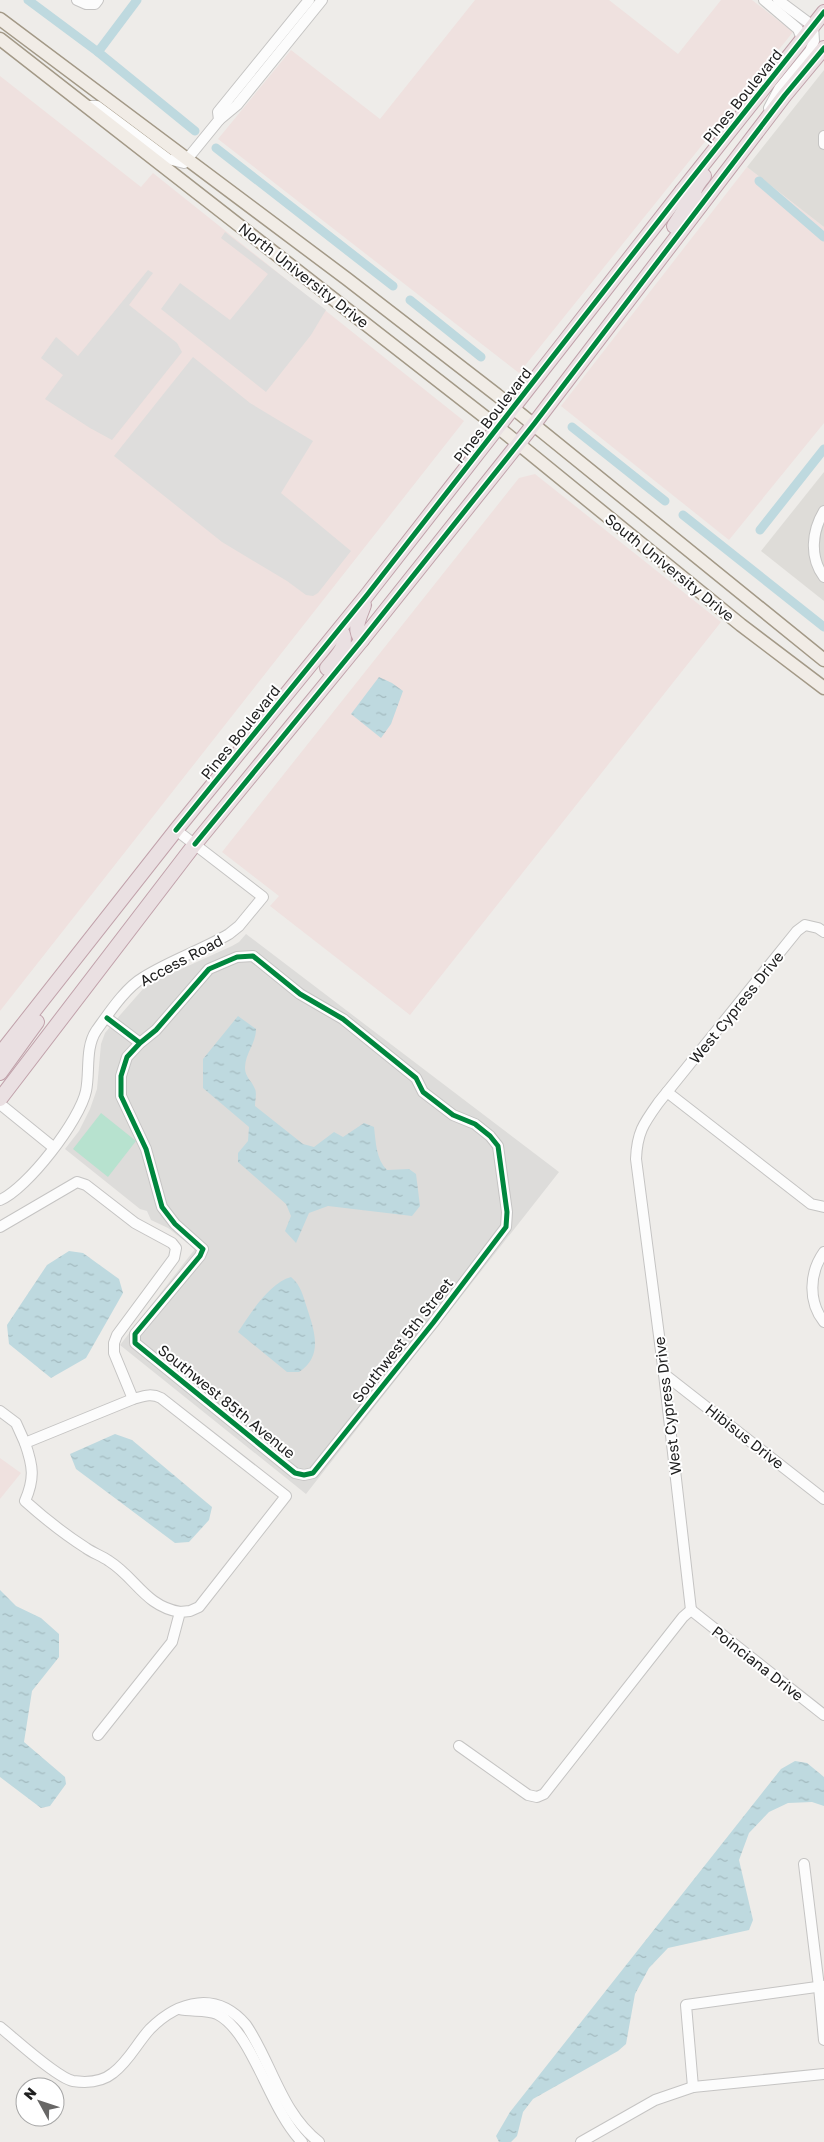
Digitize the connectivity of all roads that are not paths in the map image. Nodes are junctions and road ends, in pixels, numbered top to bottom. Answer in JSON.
{"nodes":[{"id":1,"x":78,"y":0,"type":"edge"},
{"id":2,"x":98,"y":0,"type":"edge"},
{"id":3,"x":310,"y":0,"type":"edge"},
{"id":4,"x":322,"y":0,"type":"edge"},
{"id":5,"x":764,"y":0,"type":"edge"},
{"id":6,"x":778,"y":0,"type":"edge"},
{"id":7,"x":824,"y":12,"type":"edge"},
{"id":8,"x":0,"y":19,"type":"edge"},
{"id":9,"x":813,"y":26,"type":"junction"},
{"id":10,"x":0,"y":39,"type":"edge"},
{"id":11,"x":802,"y":39,"type":"junction"},
{"id":12,"x":824,"y":48,"type":"edge"},
{"id":13,"x":88,"y":106,"type":"junction"},
{"id":14,"x":744,"y":112,"type":"junction"},
{"id":15,"x":219,"y":120,"type":"junction"},
{"id":16,"x":757,"y":131,"type":"junction"},
{"id":17,"x":824,"y":136,"type":"edge"},
{"id":18,"x":824,"y":144,"type":"edge"},
{"id":19,"x":188,"y":160,"type":"junction"},
{"id":20,"x":682,"y":191,"type":"junction"},
{"id":21,"x":700,"y":206,"type":"junction"},
{"id":22,"x":641,"y":285,"type":"junction"},
{"id":23,"x":513,"y":408,"type":"junction"},
{"id":24,"x":534,"y":424,"type":"junction"},
{"id":25,"x":499,"y":428,"type":"junction"},
{"id":26,"x":518,"y":443,"type":"junction"},
{"id":27,"x":824,"y":511,"type":"edge"},
{"id":28,"x":824,"y":577,"type":"edge"},
{"id":29,"x":367,"y":595,"type":"junction"},
{"id":30,"x":340,"y":629,"type":"junction"},
{"id":31,"x":362,"y":640,"type":"junction"},
{"id":32,"x":824,"y":660,"type":"edge"},
{"id":33,"x":824,"y":688,"type":"edge"},
{"id":34,"x":293,"y":725,"type":"junction"},
{"id":35,"x":176,"y":830,"type":"junction"},
{"id":36,"x":195,"y":844,"type":"junction"},
{"id":37,"x":824,"y":932,"type":"edge"},
{"id":38,"x":63,"y":974,"type":"junction"},
{"id":39,"x":107,"y":1018,"type":"junction"},
{"id":40,"x":140,"y":1043,"type":"junction"},
{"id":41,"x":0,"y":1054,"type":"edge"},
{"id":42,"x":0,"y":1073,"type":"edge"},
{"id":43,"x":667,"y":1092,"type":"junction"},
{"id":44,"x":0,"y":1099,"type":"edge"},
{"id":45,"x":0,"y":1104,"type":"edge"},
{"id":46,"x":53,"y":1147,"type":"junction"},
{"id":47,"x":0,"y":1200,"type":"edge"},
{"id":48,"x":824,"y":1207,"type":"edge"},
{"id":49,"x":0,"y":1227,"type":"edge"},
{"id":50,"x":824,"y":1252,"type":"edge"},
{"id":51,"x":824,"y":1322,"type":"edge"},
{"id":52,"x":664,"y":1374,"type":"junction"},
{"id":53,"x":133,"y":1400,"type":"junction"},
{"id":54,"x":0,"y":1411,"type":"edge"},
{"id":55,"x":25,"y":1443,"type":"junction"},
{"id":56,"x":304,"y":1475,"type":"joint"},
{"id":57,"x":824,"y":1499,"type":"edge"},
{"id":58,"x":691,"y":1610,"type":"junction"},
{"id":59,"x":180,"y":1612,"type":"junction"},
{"id":60,"x":824,"y":1716,"type":"edge"},
{"id":61,"x":98,"y":1735,"type":"dead end"},
{"id":62,"x":459,"y":1746,"type":"dead end"},
{"id":63,"x":804,"y":1864,"type":"dead end"},
{"id":64,"x":822,"y":1986,"type":"edge"},
{"id":65,"x":0,"y":2027,"type":"edge"},
{"id":66,"x":824,"y":2040,"type":"edge"},
{"id":67,"x":824,"y":2074,"type":"edge"},
{"id":68,"x":693,"y":2087,"type":"junction"},
{"id":69,"x":287,"y":2114,"type":"junction"},
{"id":70,"x":302,"y":2142,"type":"edge"},
{"id":71,"x":319,"y":2142,"type":"edge"},
{"id":72,"x":581,"y":2142,"type":"edge"}],
"edges":[{"from":1,"to":2,"type":"street"},
{"from":3,"to":15,"type":"street"},
{"from":4,"to":15,"type":"street"},
{"from":5,"to":11,"type":"street"},
{"from":6,"to":9,"type":"street"},
{"from":7,"to":9,"type":"highway","name":"Pines Boulevard"},
{"from":8,"to":19,"type":"main road","name":"North University Drive"},
{"from":9,"to":11,"type":"highway","name":"Pines Boulevard"},
{"from":9,"to":16,"type":"street"},
{"from":10,"to":13,"type":"main road","name":"North University Drive"},
{"from":11,"to":14,"type":"highway","name":"Pines Boulevard"},
{"from":12,"to":16,"type":"highway"},
{"from":13,"to":19,"type":"street","name":"North University Drive"},
{"from":13,"to":25,"type":"main road","name":"North University Drive"},
{"from":14,"to":20,"type":"highway","name":"Pines Boulevard"},
{"from":14,"to":21,"type":"highway"},
{"from":15,"to":19,"type":"street"},
{"from":16,"to":21,"type":"highway"},
{"from":17,"to":18,"type":"street"},
{"from":19,"to":23,"type":"main road","name":"North University Drive"},
{"from":20,"to":22,"type":"highway"},
{"from":20,"to":23,"type":"highway","name":"Pines Boulevard"},
{"from":21,"to":22,"type":"highway"},
{"from":22,"to":24,"type":"highway"},
{"from":23,"to":24,"type":"main road","name":"North University Drive"},
{"from":23,"to":25,"type":"highway","name":"Pines Boulevard"},
{"from":24,"to":26,"type":"highway"},
{"from":24,"to":32,"type":"main road","name":"South University Drive"},
{"from":25,"to":26,"type":"main road","name":"North University Drive"},
{"from":25,"to":29,"type":"highway","name":"Pines Boulevard"},
{"from":26,"to":31,"type":"highway"},
{"from":26,"to":33,"type":"main road","name":"South University Drive"},
{"from":27,"to":28,"type":"street"},
{"from":29,"to":30,"type":"highway","name":"Pines Boulevard"},
{"from":29,"to":31,"type":"highway"},
{"from":30,"to":34,"type":"highway"},
{"from":30,"to":35,"type":"highway","name":"Pines Boulevard"},
{"from":31,"to":34,"type":"highway"},
{"from":34,"to":36,"type":"highway"},
{"from":35,"to":36,"type":"street"},
{"from":35,"to":38,"type":"highway","name":"Pines Boulevard"},
{"from":36,"to":39,"type":"street","name":"Access Road"},
{"from":36,"to":44,"type":"highway"},
{"from":37,"to":43,"type":"street","name":"West Cypress Drive"},
{"from":38,"to":41,"type":"highway","name":"Pines Boulevard"},
{"from":38,"to":42,"type":"highway"},
{"from":39,"to":40,"type":"street"},
{"from":39,"to":46,"type":"street","name":"Access Road"},
{"from":40,"to":56,"type":"street","name":"Southwest 85th Avenue"},
{"from":40,"to":56,"type":"street","name":"Southwest 5th Street"},
{"from":43,"to":48,"type":"street"},
{"from":43,"to":52,"type":"street","name":"West Cypress Drive"},
{"from":45,"to":46,"type":"street"},
{"from":46,"to":47,"type":"street","name":"Access Road"},
{"from":49,"to":53,"type":"street"},
{"from":50,"to":51,"type":"street"},
{"from":52,"to":57,"type":"street","name":"Hibisus Drive"},
{"from":52,"to":58,"type":"street","name":"West Cypress Drive"},
{"from":53,"to":55,"type":"street"},
{"from":53,"to":59,"type":"street"},
{"from":54,"to":55,"type":"street"},
{"from":55,"to":59,"type":"street"},
{"from":58,"to":60,"type":"street","name":"Poinciana Drive"},
{"from":58,"to":62,"type":"street"},
{"from":59,"to":61,"type":"street"},
{"from":63,"to":64,"type":"street"},
{"from":64,"to":66,"type":"street"},
{"from":64,"to":68,"type":"street"},
{"from":65,"to":69,"type":"street"},
{"from":67,"to":68,"type":"street"},
{"from":68,"to":72,"type":"street"},
{"from":69,"to":70,"type":"street"},
{"from":69,"to":71,"type":"street"}]}
